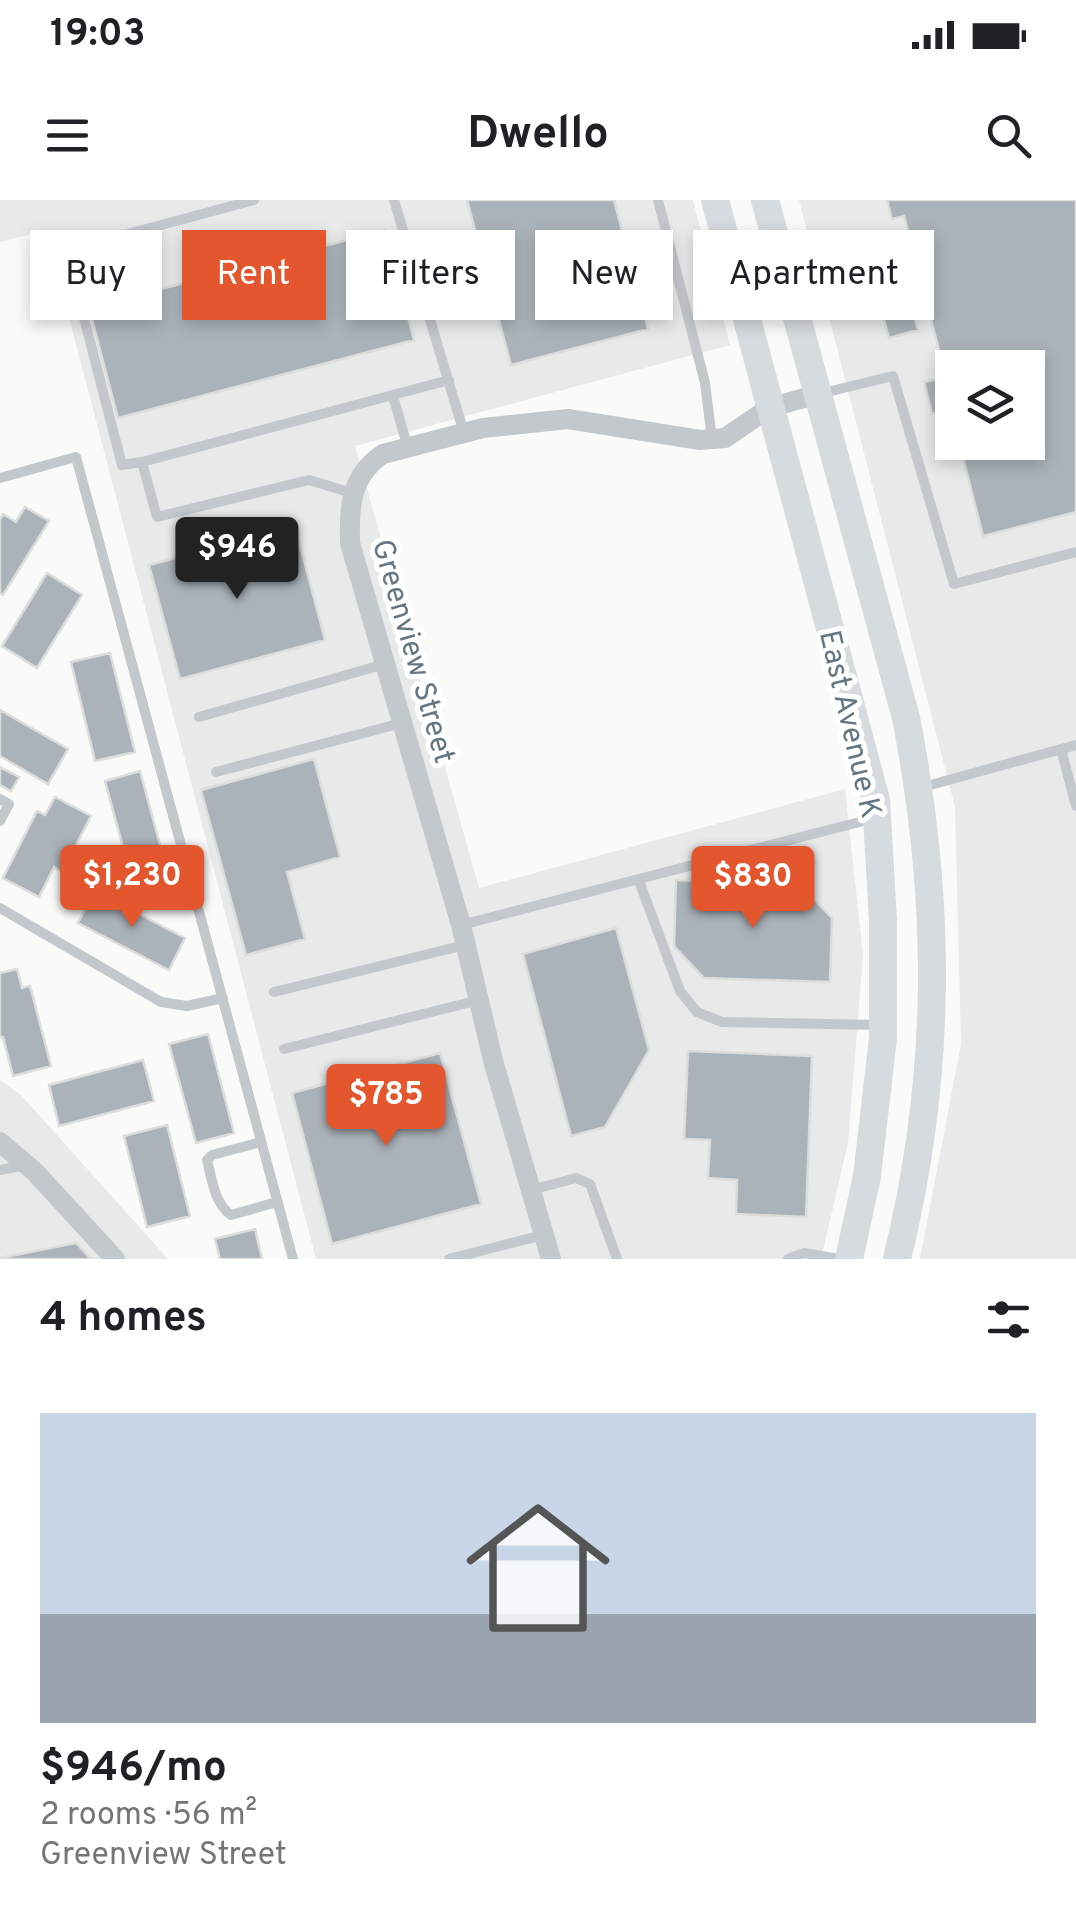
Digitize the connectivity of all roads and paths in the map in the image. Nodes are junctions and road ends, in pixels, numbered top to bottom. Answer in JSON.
{"nodes":[{"id":1,"x":254,"y":200,"type":"edge"},
{"id":2,"x":394,"y":200,"type":"edge"},
{"id":3,"x":658,"y":200,"type":"edge"},
{"id":4,"x":715,"y":200,"type":"edge"},
{"id":5,"x":765,"y":200,"type":"edge"},
{"id":6,"x":449,"y":380,"type":"junction"},
{"id":7,"x":818,"y":394,"type":"junction"},
{"id":8,"x":393,"y":396,"type":"junction"},
{"id":9,"x":769,"y":408,"type":"junction"},
{"id":10,"x":464,"y":433,"type":"junction"},
{"id":11,"x":712,"y":439,"type":"junction"},
{"id":12,"x":407,"y":446,"type":"junction"},
{"id":13,"x":142,"y":462,"type":"junction"},
{"id":14,"x":0,"y":478,"type":"edge"},
{"id":15,"x":352,"y":493,"type":"junction"},
{"id":16,"x":1076,"y":552,"type":"edge"},
{"id":17,"x":385,"y":664,"type":"junction"},
{"id":18,"x":199,"y":718,"type":"dead end"},
{"id":19,"x":402,"y":723,"type":"junction"},
{"id":20,"x":1076,"y":745,"type":"edge"},
{"id":21,"x":1061,"y":749,"type":"junction"},
{"id":22,"x":216,"y":772,"type":"dead end"},
{"id":23,"x":920,"y":788,"type":"junction"},
{"id":24,"x":0,"y":799,"type":"edge"},
{"id":25,"x":1076,"y":806,"type":"edge"},
{"id":26,"x":876,"y":809,"type":"junction"},
{"id":27,"x":0,"y":821,"type":"edge"},
{"id":28,"x":639,"y":880,"type":"junction"},
{"id":29,"x":0,"y":908,"type":"edge"},
{"id":30,"x":463,"y":935,"type":"junction"},
{"id":31,"x":274,"y":992,"type":"dead end"},
{"id":32,"x":222,"y":998,"type":"junction"},
{"id":33,"x":479,"y":1000,"type":"junction"},
{"id":34,"x":883,"y":1024,"type":"junction"},
{"id":35,"x":284,"y":1048,"type":"dead end"},
{"id":36,"x":0,"y":1142,"type":"edge"},
{"id":37,"x":261,"y":1142,"type":"junction"},
{"id":38,"x":26,"y":1165,"type":"junction"},
{"id":39,"x":0,"y":1170,"type":"edge"},
{"id":40,"x":531,"y":1190,"type":"junction"},
{"id":41,"x":278,"y":1202,"type":"junction"},
{"id":42,"x":544,"y":1235,"type":"junction"},
{"id":43,"x":847,"y":1253,"type":"edge"},
{"id":44,"x":901,"y":1258,"type":"edge"},
{"id":45,"x":115,"y":1259,"type":"edge"},
{"id":46,"x":293,"y":1259,"type":"edge"},
{"id":47,"x":449,"y":1259,"type":"edge"},
{"id":48,"x":551,"y":1259,"type":"edge"},
{"id":49,"x":616,"y":1259,"type":"edge"},
{"id":50,"x":788,"y":1259,"type":"edge"}],
"edges":[{"from":1,"to":13,"type":"lane"},
{"from":2,"to":6,"type":"lane"},
{"from":3,"to":11,"type":"lane"},
{"from":4,"to":9,"type":"street","name":"East Avenue K"},
{"from":5,"to":7,"type":"street","name":"East Avenue K"},
{"from":6,"to":8,"type":"lane"},
{"from":6,"to":10,"type":"lane"},
{"from":7,"to":9,"type":"street"},
{"from":7,"to":16,"type":"lane"},
{"from":7,"to":23,"type":"street","name":"East Avenue K"},
{"from":8,"to":12,"type":"lane"},
{"from":8,"to":13,"type":"lane"},
{"from":9,"to":11,"type":"street"},
{"from":9,"to":26,"type":"street","name":"East Avenue K"},
{"from":10,"to":11,"type":"street"},
{"from":10,"to":12,"type":"street"},
{"from":12,"to":15,"type":"street"},
{"from":13,"to":15,"type":"lane"},
{"from":14,"to":32,"type":"lane"},
{"from":15,"to":17,"type":"street","name":"Greenview Street"},
{"from":17,"to":18,"type":"lane"},
{"from":17,"to":19,"type":"street","name":"Greenview Street"},
{"from":19,"to":22,"type":"lane"},
{"from":19,"to":30,"type":"street","name":"Greenview Street"},
{"from":20,"to":21,"type":"lane"},
{"from":21,"to":23,"type":"lane"},
{"from":21,"to":25,"type":"lane"},
{"from":23,"to":26,"type":"street"},
{"from":23,"to":44,"type":"street","name":"East Avenue K"},
{"from":24,"to":27,"type":"lane"},
{"from":26,"to":28,"type":"lane"},
{"from":26,"to":34,"type":"street","name":"East Avenue K"},
{"from":28,"to":30,"type":"lane"},
{"from":28,"to":34,"type":"lane"},
{"from":29,"to":32,"type":"lane"},
{"from":30,"to":31,"type":"lane"},
{"from":30,"to":33,"type":"street","name":"Greenview Street"},
{"from":32,"to":37,"type":"lane"},
{"from":33,"to":35,"type":"lane"},
{"from":33,"to":40,"type":"street","name":"Greenview Street"},
{"from":34,"to":43,"type":"street","name":"East Avenue K"},
{"from":36,"to":38,"type":"street"},
{"from":37,"to":41,"type":"lane"},
{"from":37,"to":41,"type":"lane"},
{"from":38,"to":39,"type":"lane"},
{"from":38,"to":45,"type":"street"},
{"from":40,"to":42,"type":"street","name":"Greenview Street"},
{"from":40,"to":49,"type":"lane"},
{"from":41,"to":46,"type":"lane"},
{"from":42,"to":47,"type":"lane"},
{"from":42,"to":48,"type":"street","name":"Greenview Street"},
{"from":43,"to":44,"type":"street"},
{"from":43,"to":50,"type":"lane"}]}
